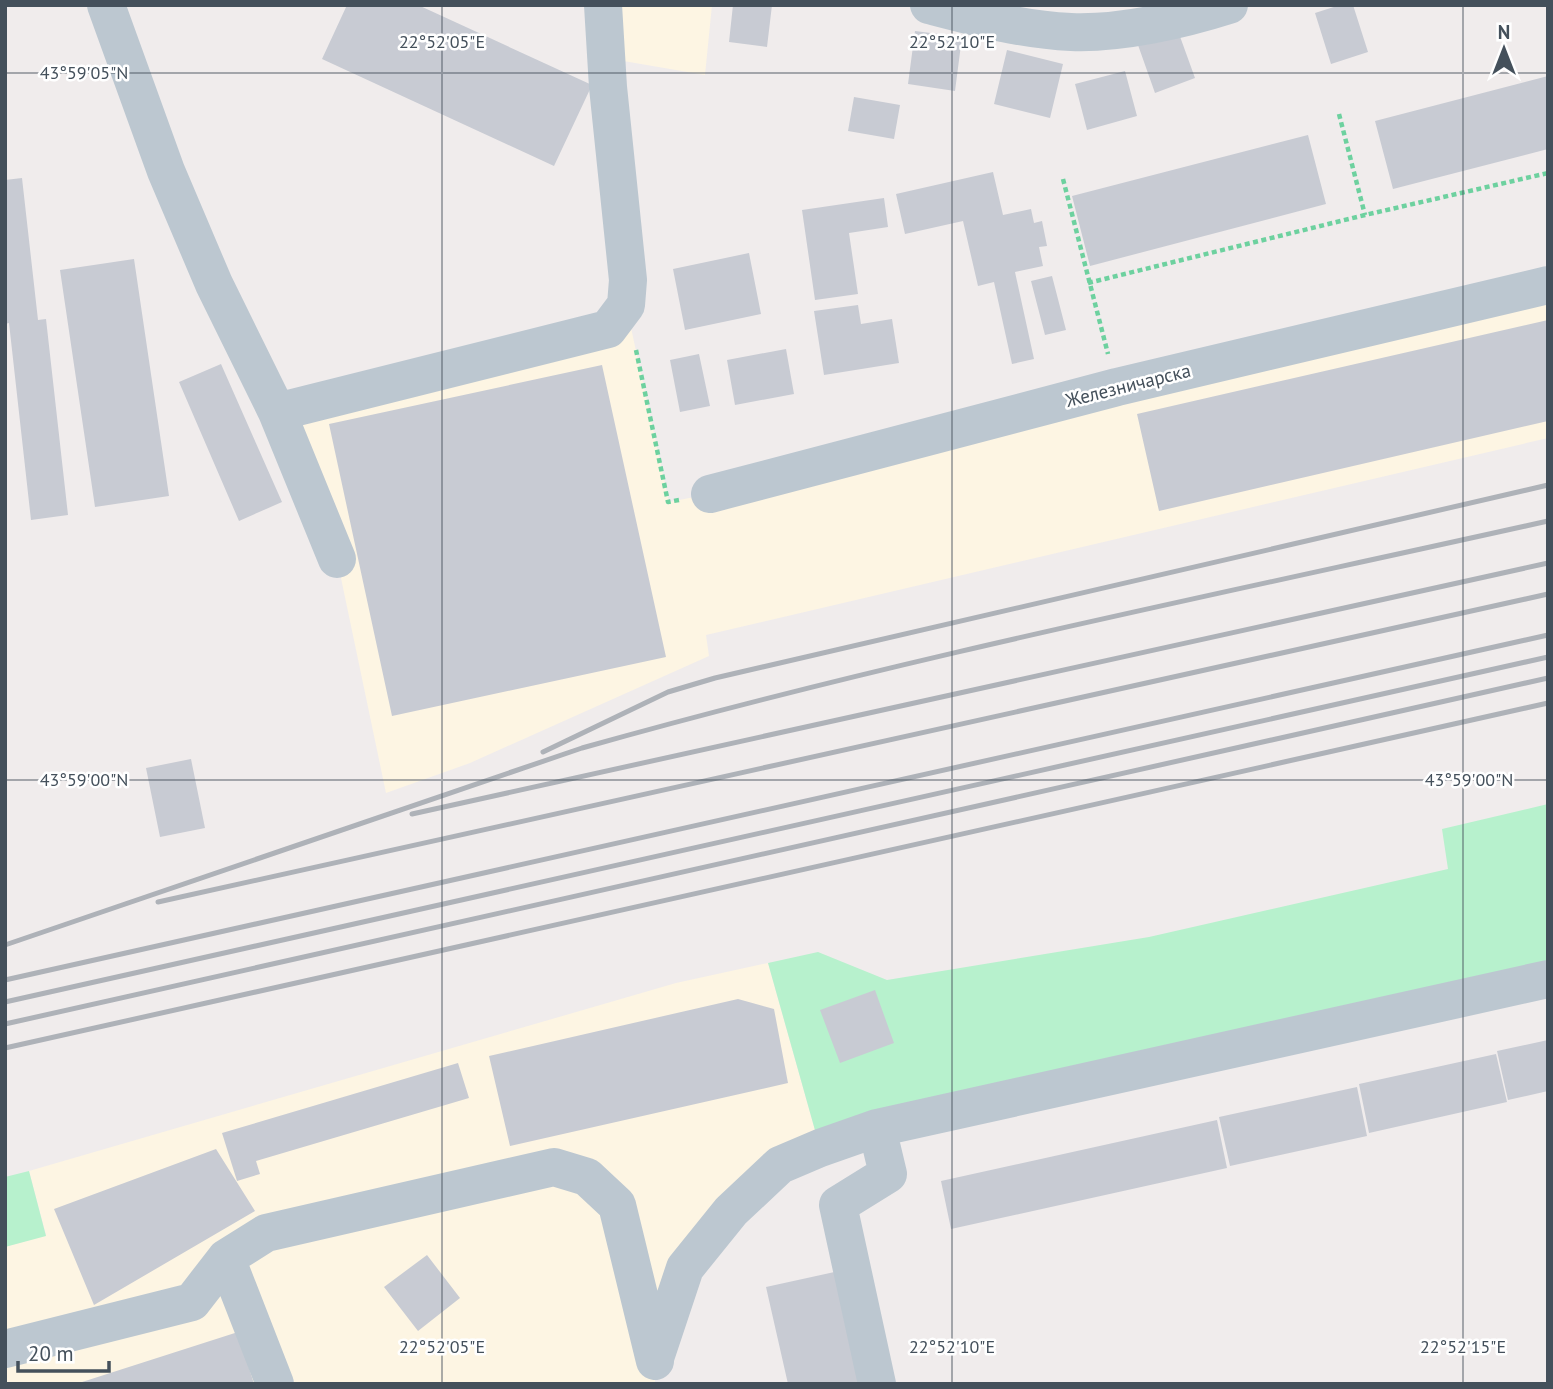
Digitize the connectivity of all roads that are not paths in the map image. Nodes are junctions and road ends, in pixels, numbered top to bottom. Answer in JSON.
{"nodes":[{"id":1,"x":106,"y":5,"type":"edge"},
{"id":2,"x":603,"y":5,"type":"edge"},
{"id":3,"x":929,"y":5,"type":"edge"},
{"id":4,"x":1229,"y":5,"type":"edge"},
{"id":5,"x":1095,"y":18,"type":"edge"},
{"id":6,"x":1548,"y":285,"type":"edge"},
{"id":7,"x":277,"y":412,"type":"junction"},
{"id":8,"x":710,"y":494,"type":"road end"},
{"id":9,"x":337,"y":559,"type":"dead end"},
{"id":10,"x":1548,"y":979,"type":"edge"},
{"id":11,"x":877,"y":1128,"type":"junction"},
{"id":12,"x":226,"y":1258,"type":"junction"},
{"id":13,"x":5,"y":1349,"type":"edge"},
{"id":14,"x":655,"y":1371,"type":"edge"},
{"id":15,"x":275,"y":1384,"type":"edge"},
{"id":16,"x":877,"y":1384,"type":"edge"}],
"edges":[{"from":1,"to":7,"type":"street"},
{"from":2,"to":7,"type":"street"},
{"from":3,"to":5,"type":"street"},
{"from":4,"to":5,"type":"street"},
{"from":6,"to":8,"type":"street","name":"Железничарска"},
{"from":7,"to":9,"type":"street"},
{"from":10,"to":11,"type":"street"},
{"from":11,"to":14,"type":"street"},
{"from":11,"to":16,"type":"street"},
{"from":12,"to":13,"type":"street"},
{"from":12,"to":14,"type":"street"},
{"from":12,"to":15,"type":"street"}]}
